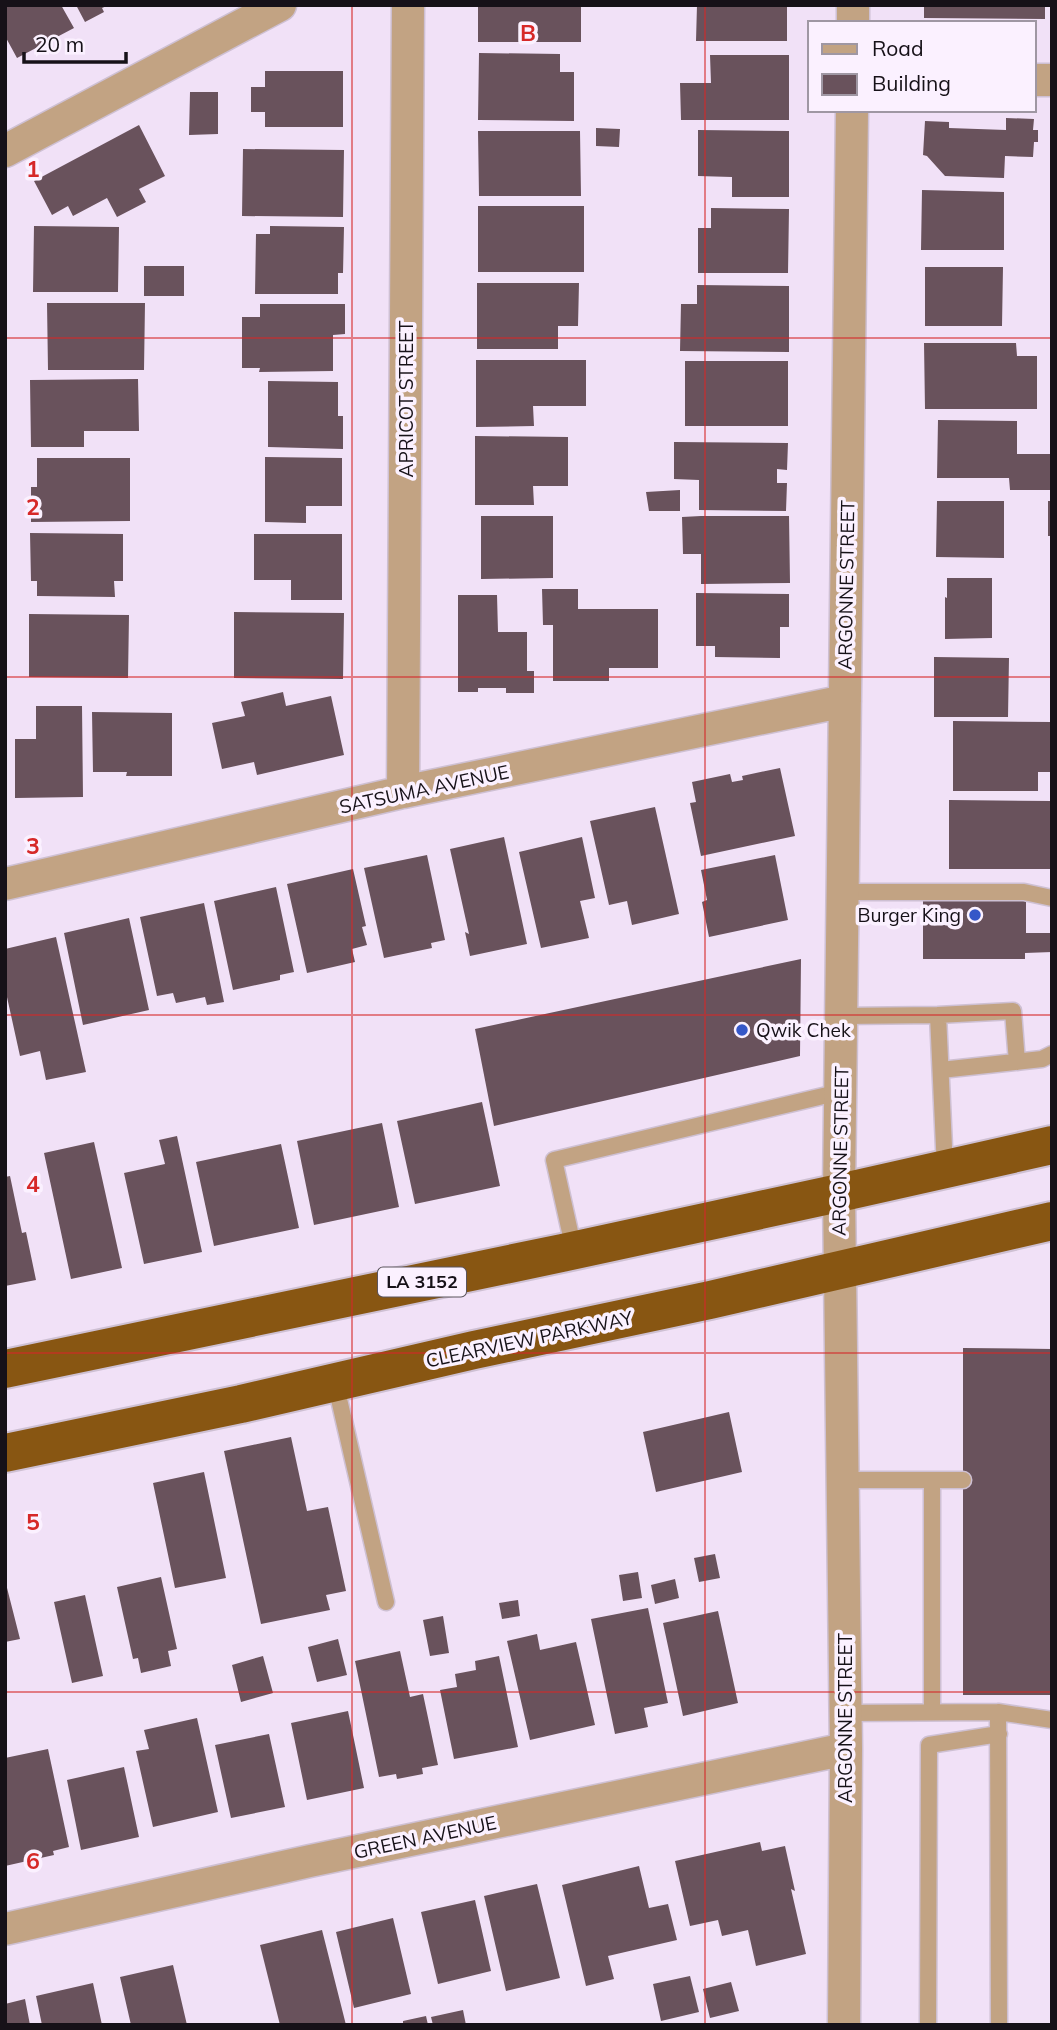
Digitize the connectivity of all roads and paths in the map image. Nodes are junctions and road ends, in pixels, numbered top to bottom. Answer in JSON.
{"nodes":[{"id":1,"x":280,"y":5,"type":"edge"},
{"id":2,"x":408,"y":5,"type":"edge"},
{"id":3,"x":852,"y":112,"type":"edge"},
{"id":4,"x":5,"y":151,"type":"edge"},
{"id":5,"x":845,"y":701,"type":"junction"},
{"id":6,"x":403,"y":792,"type":"junction"},
{"id":7,"x":5,"y":884,"type":"edge"},
{"id":8,"x":843,"y":892,"type":"junction"},
{"id":9,"x":1052,"y":898,"type":"edge"},
{"id":10,"x":938,"y":1015,"type":"junction"},
{"id":11,"x":841,"y":1016,"type":"junction"},
{"id":12,"x":1052,"y":1054,"type":"edge"},
{"id":13,"x":1017,"y":1062,"type":"junction"},
{"id":14,"x":941,"y":1070,"type":"junction"},
{"id":15,"x":840,"y":1091,"type":"junction"},
{"id":16,"x":1052,"y":1145,"type":"edge"},
{"id":17,"x":945,"y":1169,"type":"junction"},
{"id":18,"x":839,"y":1193,"type":"junction"},
{"id":19,"x":1052,"y":1221,"type":"edge"},
{"id":20,"x":574,"y":1250,"type":"junction"},
{"id":21,"x":839,"y":1270,"type":"junction"},
{"id":22,"x":5,"y":1369,"type":"edge"},
{"id":23,"x":335,"y":1382,"type":"junction"},
{"id":24,"x":5,"y":1453,"type":"edge"},
{"id":25,"x":842,"y":1480,"type":"junction"},
{"id":26,"x":932,"y":1480,"type":"junction"},
{"id":27,"x":963,"y":1480,"type":"dead end"},
{"id":28,"x":386,"y":1602,"type":"dead end"},
{"id":29,"x":932,"y":1712,"type":"junction"},
{"id":30,"x":998,"y":1712,"type":"junction"},
{"id":31,"x":845,"y":1713,"type":"junction"},
{"id":32,"x":1052,"y":1720,"type":"edge"},
{"id":33,"x":999,"y":1734,"type":"junction"},
{"id":34,"x":846,"y":1749,"type":"junction"},
{"id":35,"x":5,"y":1929,"type":"edge"},
{"id":36,"x":844,"y":2025,"type":"edge"},
{"id":37,"x":928,"y":2025,"type":"edge"},
{"id":38,"x":999,"y":2025,"type":"edge"}],
"edges":[{"from":1,"to":4,"type":"street"},
{"from":2,"to":6,"type":"street","name":"APRICOT STREET"},
{"from":3,"to":5,"type":"street","name":"ARGONNE STREET"},
{"from":5,"to":6,"type":"street","name":"SATSUMA AVENUE"},
{"from":5,"to":8,"type":"street","name":"ARGONNE STREET"},
{"from":6,"to":7,"type":"street","name":"SATSUMA AVENUE"},
{"from":8,"to":9,"type":"lane"},
{"from":8,"to":11,"type":"street","name":"ARGONNE STREET"},
{"from":10,"to":11,"type":"lane"},
{"from":10,"to":13,"type":"lane"},
{"from":10,"to":14,"type":"lane"},
{"from":11,"to":15,"type":"street","name":"ARGONNE STREET"},
{"from":12,"to":13,"type":"lane"},
{"from":13,"to":14,"type":"lane"},
{"from":14,"to":17,"type":"lane"},
{"from":15,"to":18,"type":"street","name":"ARGONNE STREET"},
{"from":15,"to":20,"type":"lane"},
{"from":16,"to":17,"type":"highway","number":"LA 3152"},
{"from":17,"to":18,"type":"highway","number":"LA 3152"},
{"from":18,"to":20,"type":"highway","number":"LA 3152"},
{"from":18,"to":21,"type":"street","name":"ARGONNE STREET"},
{"from":19,"to":21,"type":"highway","name":"CLEARVIEW PARKWAY"},
{"from":20,"to":22,"type":"highway","number":"LA 3152"},
{"from":21,"to":23,"type":"highway","name":"CLEARVIEW PARKWAY"},
{"from":21,"to":25,"type":"street","name":"ARGONNE STREET"},
{"from":23,"to":24,"type":"highway","name":"CLEARVIEW PARKWAY"},
{"from":23,"to":28,"type":"lane"},
{"from":25,"to":26,"type":"lane"},
{"from":25,"to":31,"type":"street","name":"ARGONNE STREET"},
{"from":26,"to":27,"type":"lane"},
{"from":26,"to":29,"type":"lane"},
{"from":29,"to":30,"type":"lane"},
{"from":29,"to":31,"type":"lane"},
{"from":30,"to":32,"type":"lane"},
{"from":30,"to":33,"type":"lane"},
{"from":31,"to":34,"type":"street","name":"ARGONNE STREET"},
{"from":33,"to":37,"type":"lane"},
{"from":33,"to":38,"type":"lane"},
{"from":34,"to":35,"type":"street","name":"GREEN AVENUE"},
{"from":34,"to":36,"type":"street","name":"ARGONNE STREET"}]}
